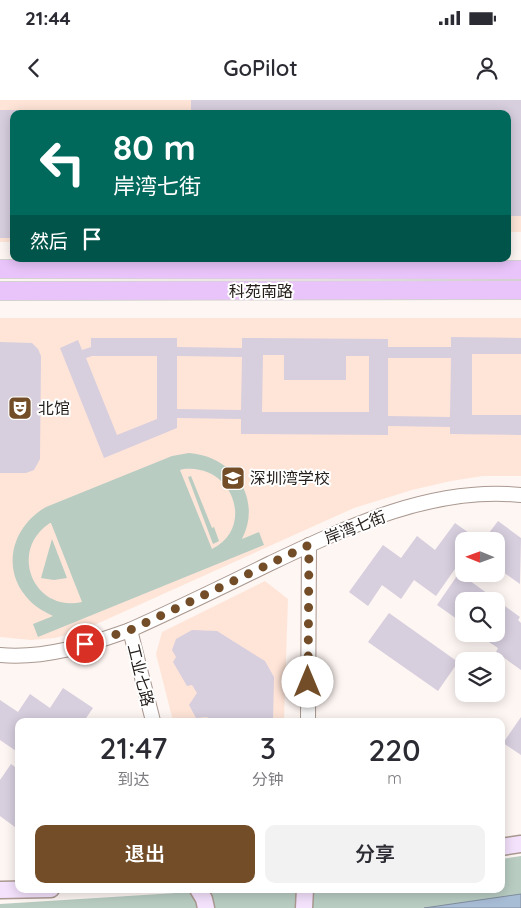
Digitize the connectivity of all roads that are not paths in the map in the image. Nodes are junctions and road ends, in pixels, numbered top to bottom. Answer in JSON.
{"nodes":[{"id":1,"x":0,"y":270,"type":"edge"},
{"id":2,"x":521,"y":270,"type":"edge"},
{"id":3,"x":521,"y":290,"type":"edge"},
{"id":4,"x":0,"y":291,"type":"edge"},
{"id":5,"x":521,"y":494,"type":"edge"},
{"id":6,"x":309,"y":545,"type":"junction"},
{"id":7,"x":130,"y":630,"type":"junction"},
{"id":8,"x":0,"y":655,"type":"edge"},
{"id":9,"x":152,"y":718,"type":"edge"},
{"id":10,"x":308,"y":718,"type":"edge"},
{"id":11,"x":521,"y":844,"type":"edge"},
{"id":12,"x":505,"y":846,"type":"edge"},
{"id":13,"x":0,"y":890,"type":"edge"},
{"id":14,"x":15,"y":890,"type":"edge"}],
"edges":[{"from":1,"to":2,"type":"main road","name":"科苑南路"},
{"from":3,"to":4,"type":"main road","name":"科苑南路"},
{"from":5,"to":6,"type":"street","name":"岸湾七街"},
{"from":6,"to":7,"type":"street","name":"岸湾七街"},
{"from":6,"to":10,"type":"street"},
{"from":7,"to":8,"type":"street","name":"岸湾七街"},
{"from":7,"to":9,"type":"street","name":"工业七路"},
{"from":11,"to":12,"type":"main road"},
{"from":13,"to":14,"type":"main road"}]}
